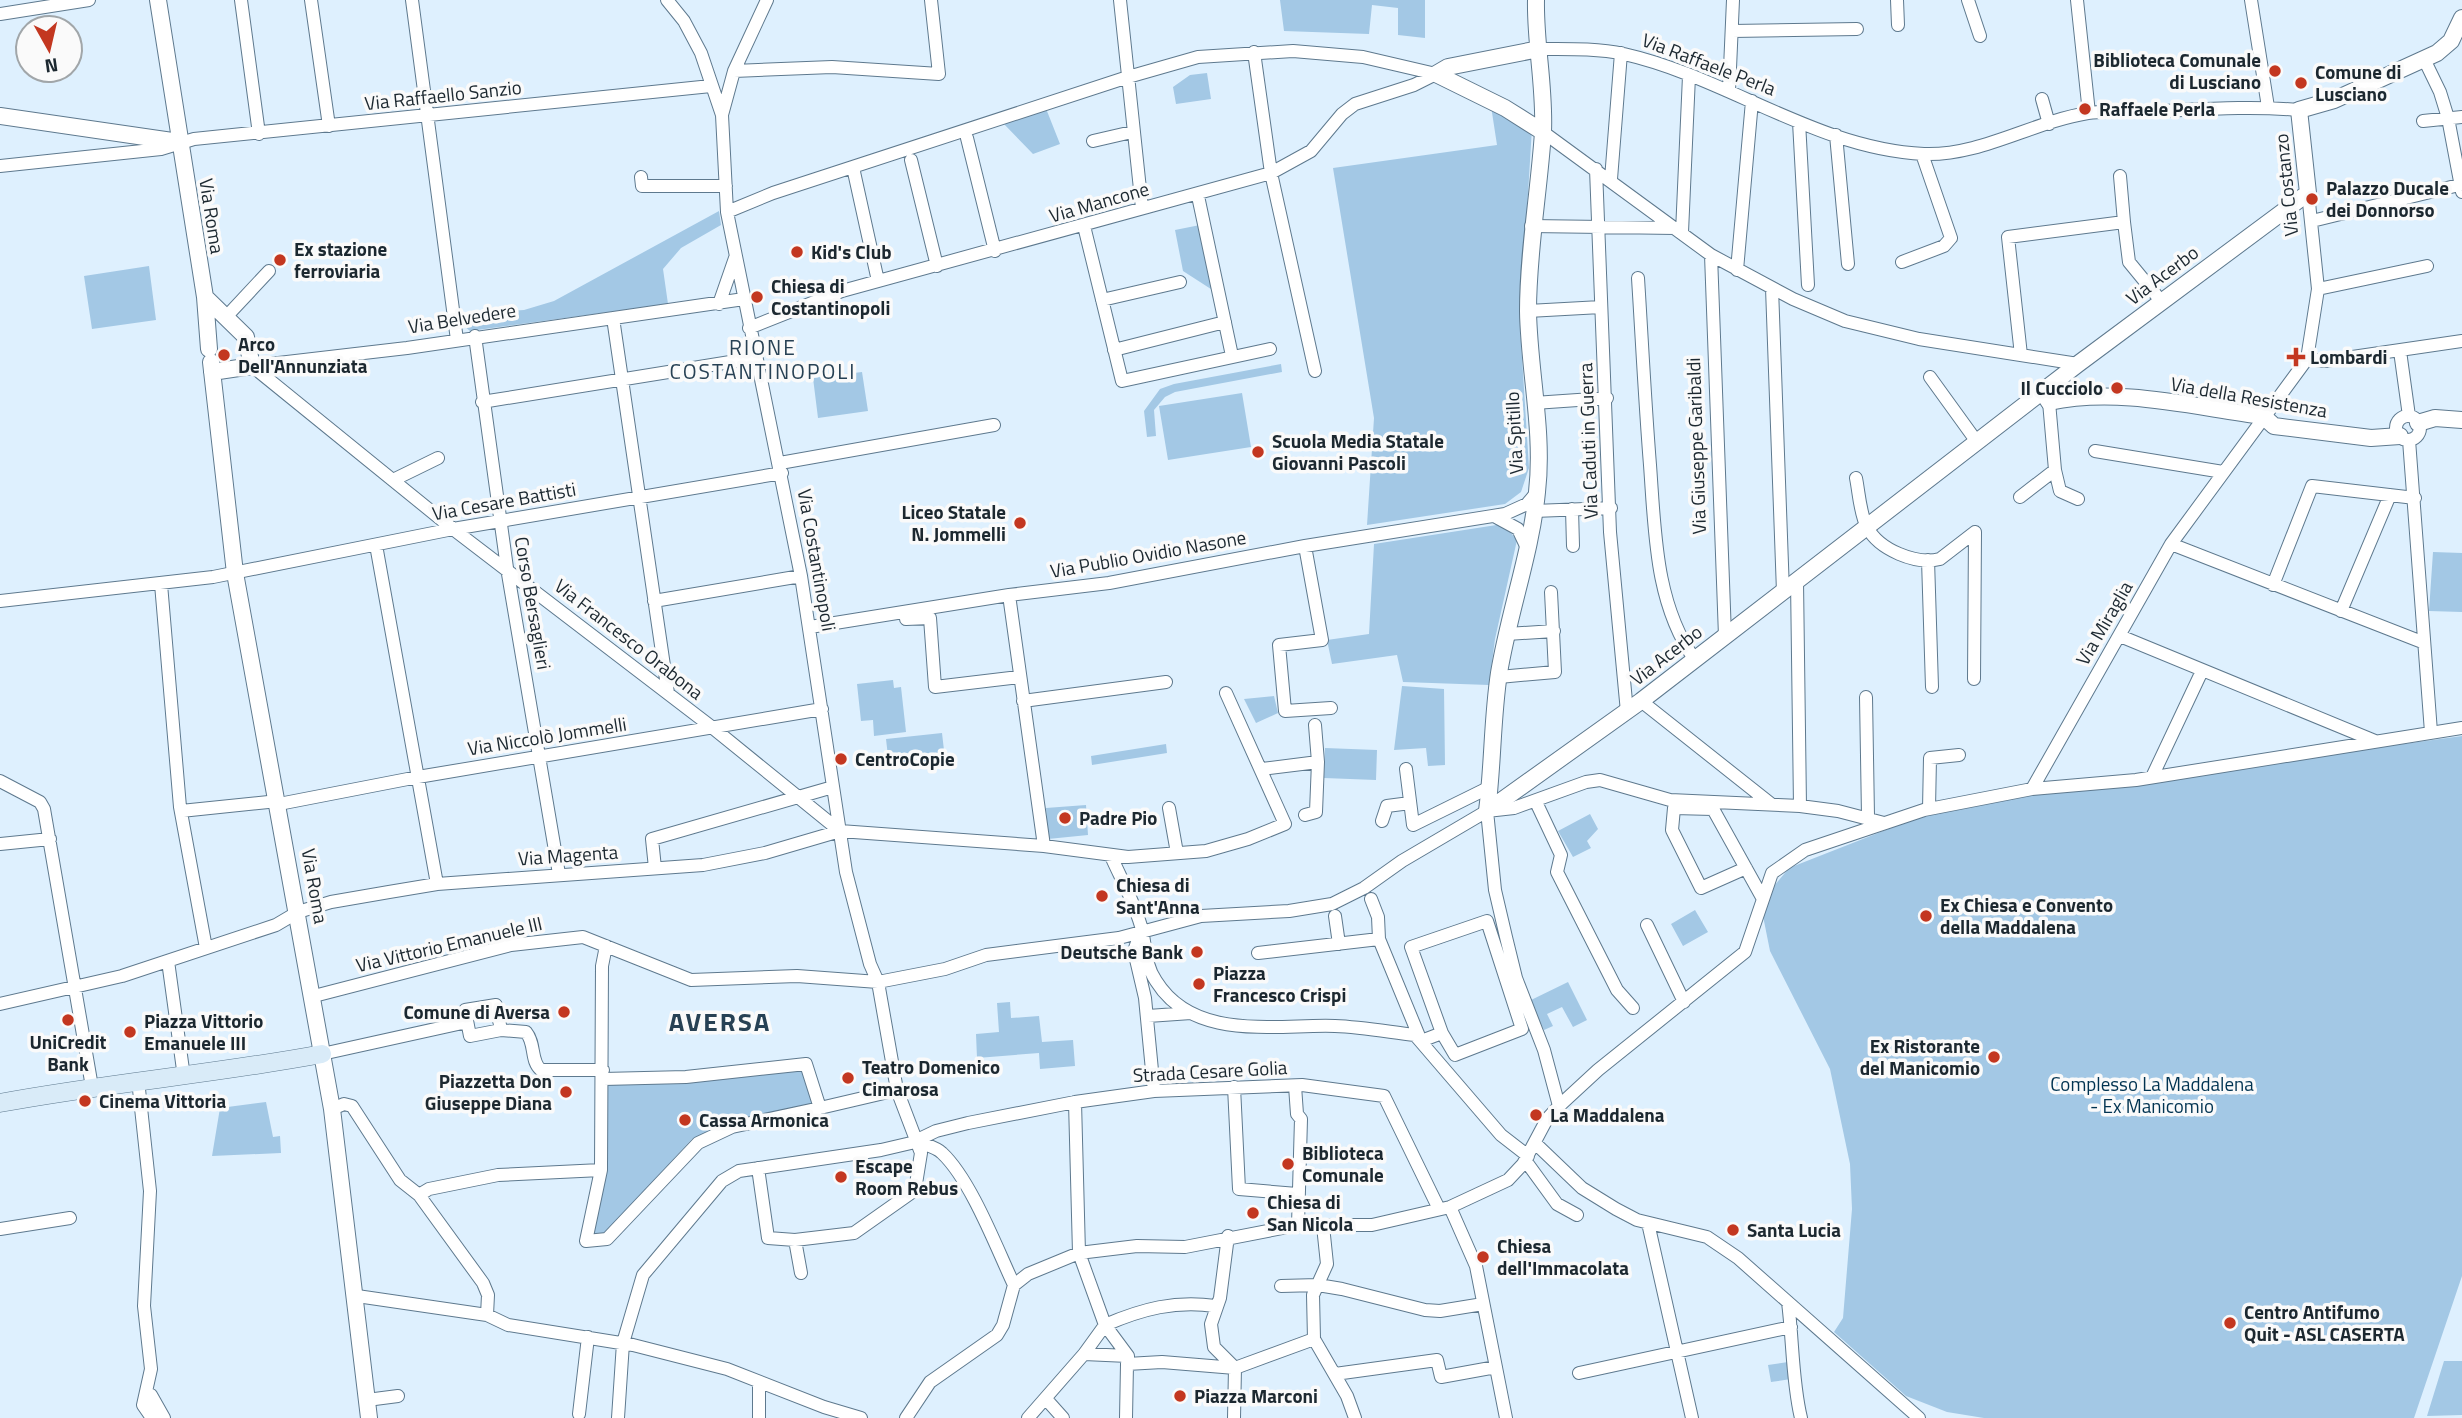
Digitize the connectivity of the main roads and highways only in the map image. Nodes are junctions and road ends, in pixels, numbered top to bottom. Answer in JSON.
{"nodes":[{"id":1,"x":322,"y":1054,"type":"road end"},
{"id":2,"x":0,"y":1103,"type":"edge"}],
"edges":[{"from":1,"to":2,"type":"main road"}]}
